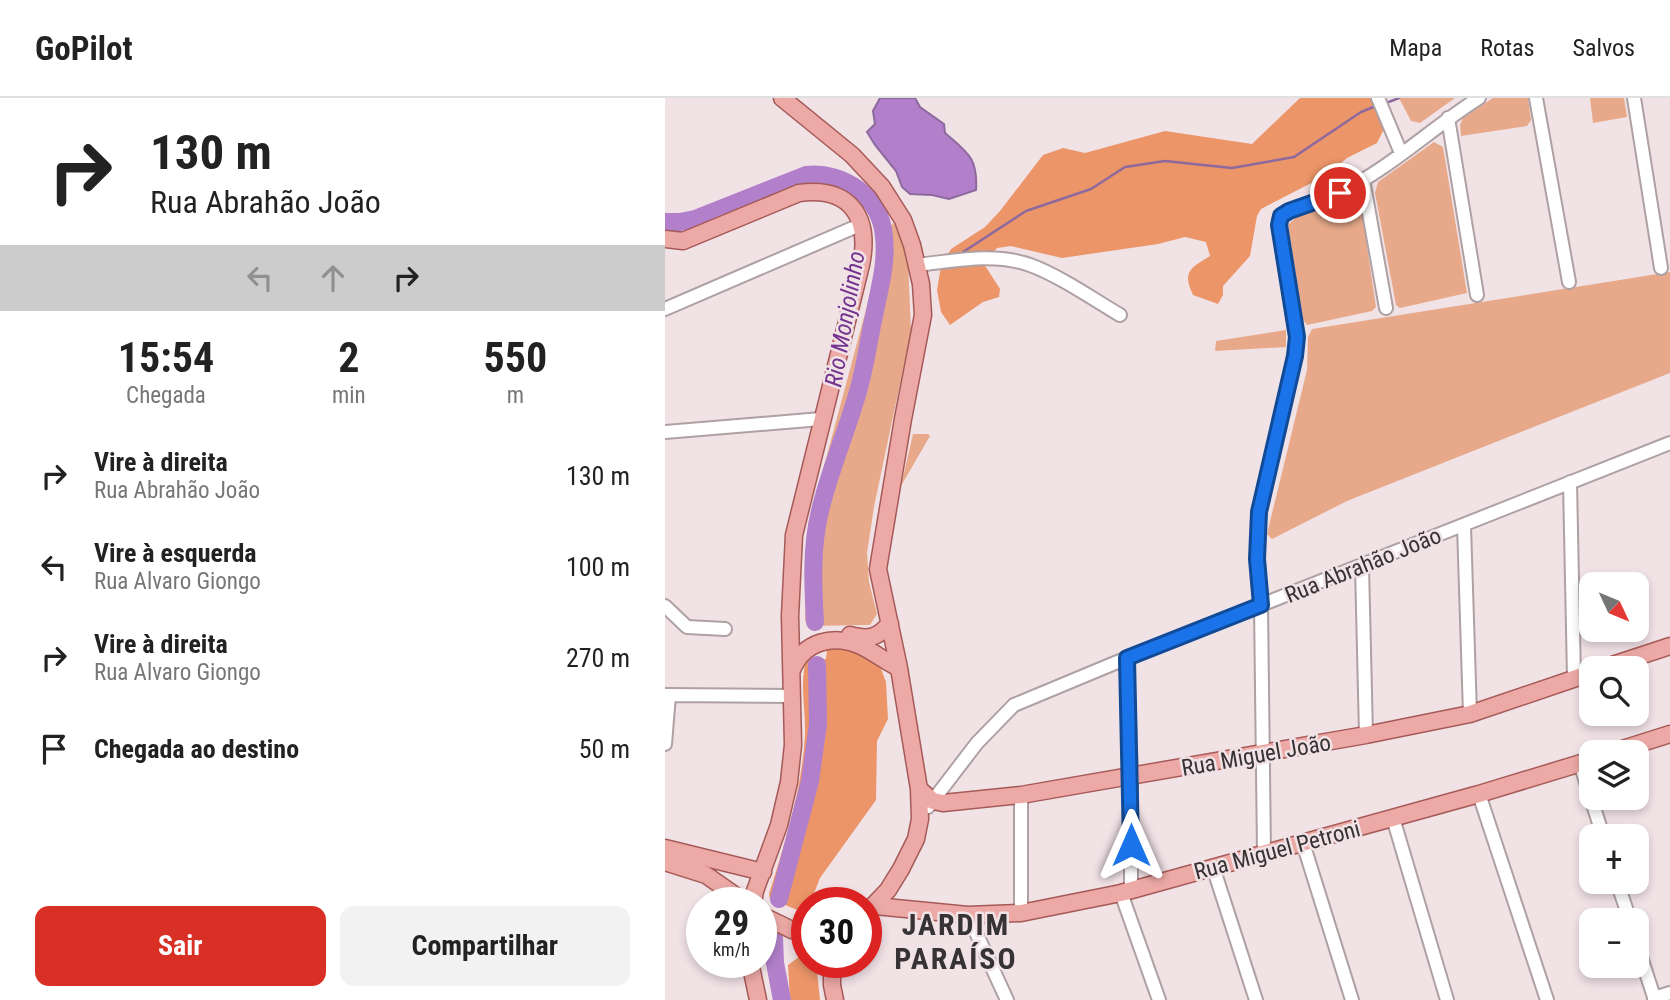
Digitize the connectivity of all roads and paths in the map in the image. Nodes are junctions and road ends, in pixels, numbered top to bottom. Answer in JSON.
{"nodes":[{"id":1,"x":782,"y":98,"type":"edge"},
{"id":2,"x":1479,"y":98,"type":"edge"},
{"id":3,"x":1536,"y":98,"type":"edge"},
{"id":4,"x":1634,"y":98,"type":"edge"},
{"id":5,"x":1379,"y":101,"type":"edge"},
{"id":6,"x":1448,"y":118,"type":"junction"},
{"id":7,"x":1401,"y":153,"type":"junction"},
{"id":8,"x":1363,"y":179,"type":"junction"},
{"id":9,"x":862,"y":225,"type":"junction"},
{"id":10,"x":665,"y":239,"type":"edge"},
{"id":11,"x":917,"y":265,"type":"junction"},
{"id":12,"x":1661,"y":268,"type":"dead end"},
{"id":13,"x":1569,"y":282,"type":"dead end"},
{"id":14,"x":1476,"y":295,"type":"dead end"},
{"id":15,"x":1386,"y":308,"type":"dead end"},
{"id":16,"x":665,"y":309,"type":"edge"},
{"id":17,"x":1120,"y":314,"type":"dead end"},
{"id":18,"x":821,"y":419,"type":"junction"},
{"id":19,"x":665,"y":432,"type":"edge"},
{"id":20,"x":1670,"y":443,"type":"edge"},
{"id":21,"x":1570,"y":482,"type":"junction"},
{"id":22,"x":1464,"y":526,"type":"junction"},
{"id":23,"x":1362,"y":566,"type":"junction"},
{"id":24,"x":1261,"y":605,"type":"junction"},
{"id":25,"x":665,"y":606,"type":"edge"},
{"id":26,"x":790,"y":616,"type":"junction"},
{"id":27,"x":890,"y":623,"type":"junction"},
{"id":28,"x":725,"y":629,"type":"dead end"},
{"id":29,"x":1670,"y":646,"type":"edge"},
{"id":30,"x":1640,"y":656,"type":"edge"},
{"id":31,"x":1127,"y":658,"type":"junction"},
{"id":32,"x":899,"y":668,"type":"junction"},
{"id":33,"x":792,"y":670,"type":"junction"},
{"id":34,"x":1579,"y":677,"type":"edge"},
{"id":35,"x":1574,"y":678,"type":"junction"},
{"id":36,"x":667,"y":695,"type":"edge"},
{"id":37,"x":792,"y":696,"type":"junction"},
{"id":38,"x":1470,"y":714,"type":"junction"},
{"id":39,"x":1670,"y":734,"type":"edge"},
{"id":40,"x":1366,"y":735,"type":"junction"},
{"id":41,"x":1649,"y":741,"type":"edge"},
{"id":42,"x":665,"y":744,"type":"edge"},
{"id":43,"x":1264,"y":753,"type":"junction"},
{"id":44,"x":1579,"y":764,"type":"edge"},
{"id":45,"x":957,"y":771,"type":"junction"},
{"id":46,"x":1131,"y":777,"type":"junction"},
{"id":47,"x":919,"y":789,"type":"junction"},
{"id":48,"x":1479,"y":794,"type":"junction"},
{"id":49,"x":1021,"y":795,"type":"junction"},
{"id":50,"x":968,"y":800,"type":"junction"},
{"id":51,"x":933,"y":801,"type":"junction"},
{"id":52,"x":1393,"y":818,"type":"junction"},
{"id":53,"x":920,"y":819,"type":"junction"},
{"id":54,"x":1303,"y":843,"type":"junction"},
{"id":55,"x":665,"y":848,"type":"edge"},
{"id":56,"x":1264,"y":853,"type":"junction"},
{"id":57,"x":665,"y":862,"type":"edge"},
{"id":58,"x":1213,"y":867,"type":"junction"},
{"id":59,"x":763,"y":872,"type":"junction"},
{"id":60,"x":723,"y":887,"type":"edge"},
{"id":61,"x":757,"y":887,"type":"edge"},
{"id":62,"x":1126,"y":891,"type":"junction"},
{"id":63,"x":882,"y":896,"type":"edge"},
{"id":64,"x":882,"y":910,"type":"edge"},
{"id":65,"x":1021,"y":913,"type":"junction"},
{"id":66,"x":968,"y":915,"type":"junction"},
{"id":67,"x":753,"y":978,"type":"edge"},
{"id":68,"x":832,"y":978,"type":"edge"},
{"id":69,"x":1648,"y":978,"type":"edge"},
{"id":70,"x":1670,"y":993,"type":"edge"},
{"id":71,"x":1655,"y":999,"type":"edge"},
{"id":72,"x":758,"y":1000,"type":"edge"},
{"id":73,"x":835,"y":1000,"type":"edge"},
{"id":74,"x":1007,"y":1000,"type":"edge"},
{"id":75,"x":1159,"y":1000,"type":"edge"},
{"id":76,"x":1256,"y":1000,"type":"edge"},
{"id":77,"x":1353,"y":1000,"type":"edge"},
{"id":78,"x":1447,"y":1000,"type":"edge"},
{"id":79,"x":1547,"y":1000,"type":"edge"}],
"edges":[{"from":1,"to":11,"type":"main road"},
{"from":2,"to":6,"type":"street"},
{"from":3,"to":13,"type":"street"},
{"from":4,"to":12,"type":"street"},
{"from":5,"to":7,"type":"street"},
{"from":6,"to":7,"type":"street"},
{"from":6,"to":14,"type":"street"},
{"from":7,"to":8,"type":"street"},
{"from":8,"to":15,"type":"street"},
{"from":8,"to":24,"type":"street"},
{"from":9,"to":10,"type":"main road"},
{"from":9,"to":16,"type":"street"},
{"from":9,"to":18,"type":"main road"},
{"from":11,"to":17,"type":"street"},
{"from":11,"to":27,"type":"main road"},
{"from":18,"to":19,"type":"street"},
{"from":18,"to":26,"type":"main road"},
{"from":20,"to":21,"type":"street","name":"Rua Abrahão João"},
{"from":21,"to":22,"type":"street","name":"Rua Abrahão João"},
{"from":21,"to":35,"type":"street"},
{"from":22,"to":23,"type":"street","name":"Rua Abrahão João"},
{"from":22,"to":38,"type":"street"},
{"from":23,"to":24,"type":"street","name":"Rua Abrahão João"},
{"from":23,"to":40,"type":"street"},
{"from":24,"to":31,"type":"street","name":"Rua Abrahão João"},
{"from":24,"to":43,"type":"street"},
{"from":25,"to":28,"type":"street"},
{"from":26,"to":27,"type":"main road"},
{"from":26,"to":33,"type":"main road"},
{"from":27,"to":32,"type":"main road"},
{"from":29,"to":30,"type":"main road"},
{"from":31,"to":45,"type":"street","name":"Rua Abrahão João"},
{"from":31,"to":46,"type":"street"},
{"from":32,"to":33,"type":"main road"},
{"from":32,"to":47,"type":"main road"},
{"from":33,"to":37,"type":"main road"},
{"from":34,"to":35,"type":"main road","name":"Rua Miguel João"},
{"from":35,"to":38,"type":"main road","name":"Rua Miguel João"},
{"from":36,"to":37,"type":"street"},
{"from":36,"to":42,"type":"street"},
{"from":37,"to":59,"type":"main road"},
{"from":38,"to":40,"type":"main road","name":"Rua Miguel João"},
{"from":39,"to":41,"type":"main road"},
{"from":40,"to":43,"type":"main road","name":"Rua Miguel João"},
{"from":43,"to":46,"type":"main road","name":"Rua Miguel João"},
{"from":43,"to":56,"type":"street"},
{"from":44,"to":48,"type":"main road","name":"Rua Miguel Petroni"},
{"from":45,"to":50,"type":"street"},
{"from":45,"to":51,"type":"street","name":"Rua Abrahão João"},
{"from":46,"to":49,"type":"main road","name":"Rua Miguel João"},
{"from":46,"to":62,"type":"street"},
{"from":47,"to":51,"type":"main road"},
{"from":47,"to":53,"type":"main road"},
{"from":48,"to":52,"type":"main road","name":"Rua Miguel Petroni"},
{"from":48,"to":79,"type":"street"},
{"from":49,"to":50,"type":"main road","name":"Rua Miguel João"},
{"from":49,"to":65,"type":"street"},
{"from":50,"to":51,"type":"main road","name":"Rua Miguel João"},
{"from":51,"to":53,"type":"street","name":"Rua Abrahão João"},
{"from":52,"to":54,"type":"main road","name":"Rua Miguel Petroni"},
{"from":52,"to":78,"type":"street"},
{"from":53,"to":63,"type":"main road"},
{"from":54,"to":56,"type":"main road","name":"Rua Miguel Petroni"},
{"from":54,"to":77,"type":"street"},
{"from":55,"to":59,"type":"main road"},
{"from":56,"to":58,"type":"main road","name":"Rua Miguel Petroni"},
{"from":57,"to":60,"type":"main road"},
{"from":58,"to":62,"type":"main road","name":"Rua Miguel Petroni"},
{"from":58,"to":76,"type":"street"},
{"from":59,"to":61,"type":"main road"},
{"from":62,"to":65,"type":"main road","name":"Rua Miguel Petroni"},
{"from":62,"to":75,"type":"street"},
{"from":64,"to":66,"type":"main road","name":"Rua Miguel Petroni"},
{"from":65,"to":66,"type":"main road","name":"Rua Miguel Petroni"},
{"from":66,"to":74,"type":"street"},
{"from":67,"to":72,"type":"main road"},
{"from":68,"to":73,"type":"main road"},
{"from":69,"to":71,"type":"street"},
{"from":70,"to":71,"type":"street"}]}
